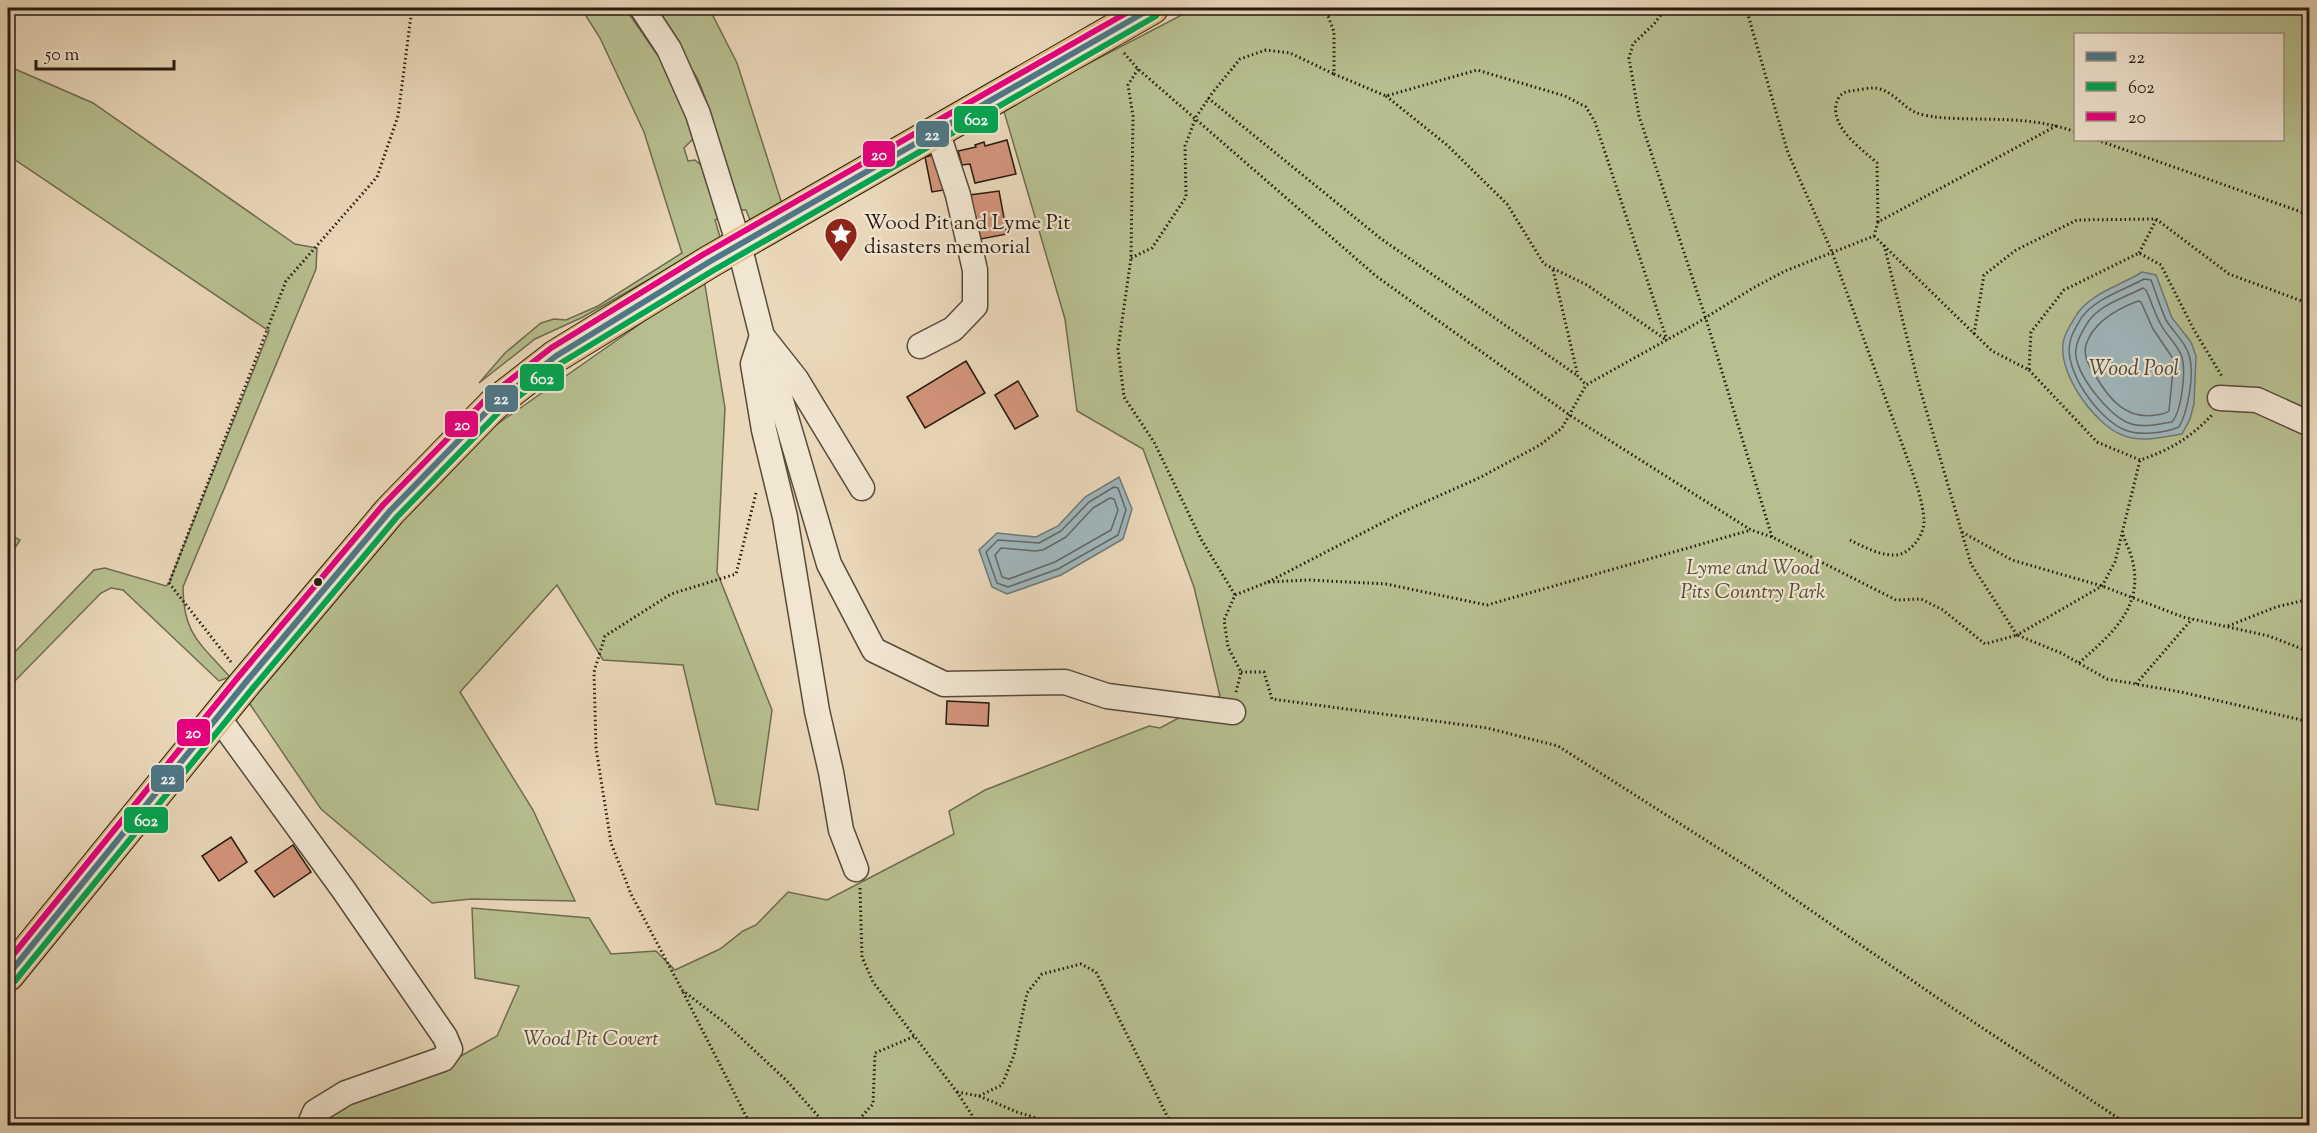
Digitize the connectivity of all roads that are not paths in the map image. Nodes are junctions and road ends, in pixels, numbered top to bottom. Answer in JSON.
{"nodes":[{"id":1,"x":642,"y":8,"type":"edge"},
{"id":2,"x":1152,"y":8,"type":"edge"},
{"id":3,"x":937,"y":131,"type":"junction"},
{"id":4,"x":739,"y":245,"type":"junction"},
{"id":5,"x":762,"y":336,"type":"junction"},
{"id":6,"x":920,"y":346,"type":"dead end"},
{"id":7,"x":2220,"y":398,"type":"road end"},
{"id":8,"x":2310,"y":424,"type":"edge"},
{"id":9,"x":862,"y":488,"type":"dead end"},
{"id":10,"x":1233,"y":712,"type":"road end"},
{"id":11,"x":218,"y":717,"type":"junction"},
{"id":12,"x":856,"y":869,"type":"road end"},
{"id":13,"x":8,"y":975,"type":"edge"},
{"id":14,"x":309,"y":1125,"type":"edge"}],
"edges":[{"from":1,"to":4,"type":"lane"},
{"from":2,"to":3,"type":"main road"},
{"from":3,"to":4,"type":"main road"},
{"from":3,"to":6,"type":"lane"},
{"from":4,"to":5,"type":"lane"},
{"from":4,"to":11,"type":"main road"},
{"from":5,"to":9,"type":"lane"},
{"from":5,"to":10,"type":"lane"},
{"from":5,"to":12,"type":"lane"},
{"from":7,"to":8,"type":"lane"},
{"from":11,"to":13,"type":"main road"},
{"from":11,"to":14,"type":"lane"}]}
